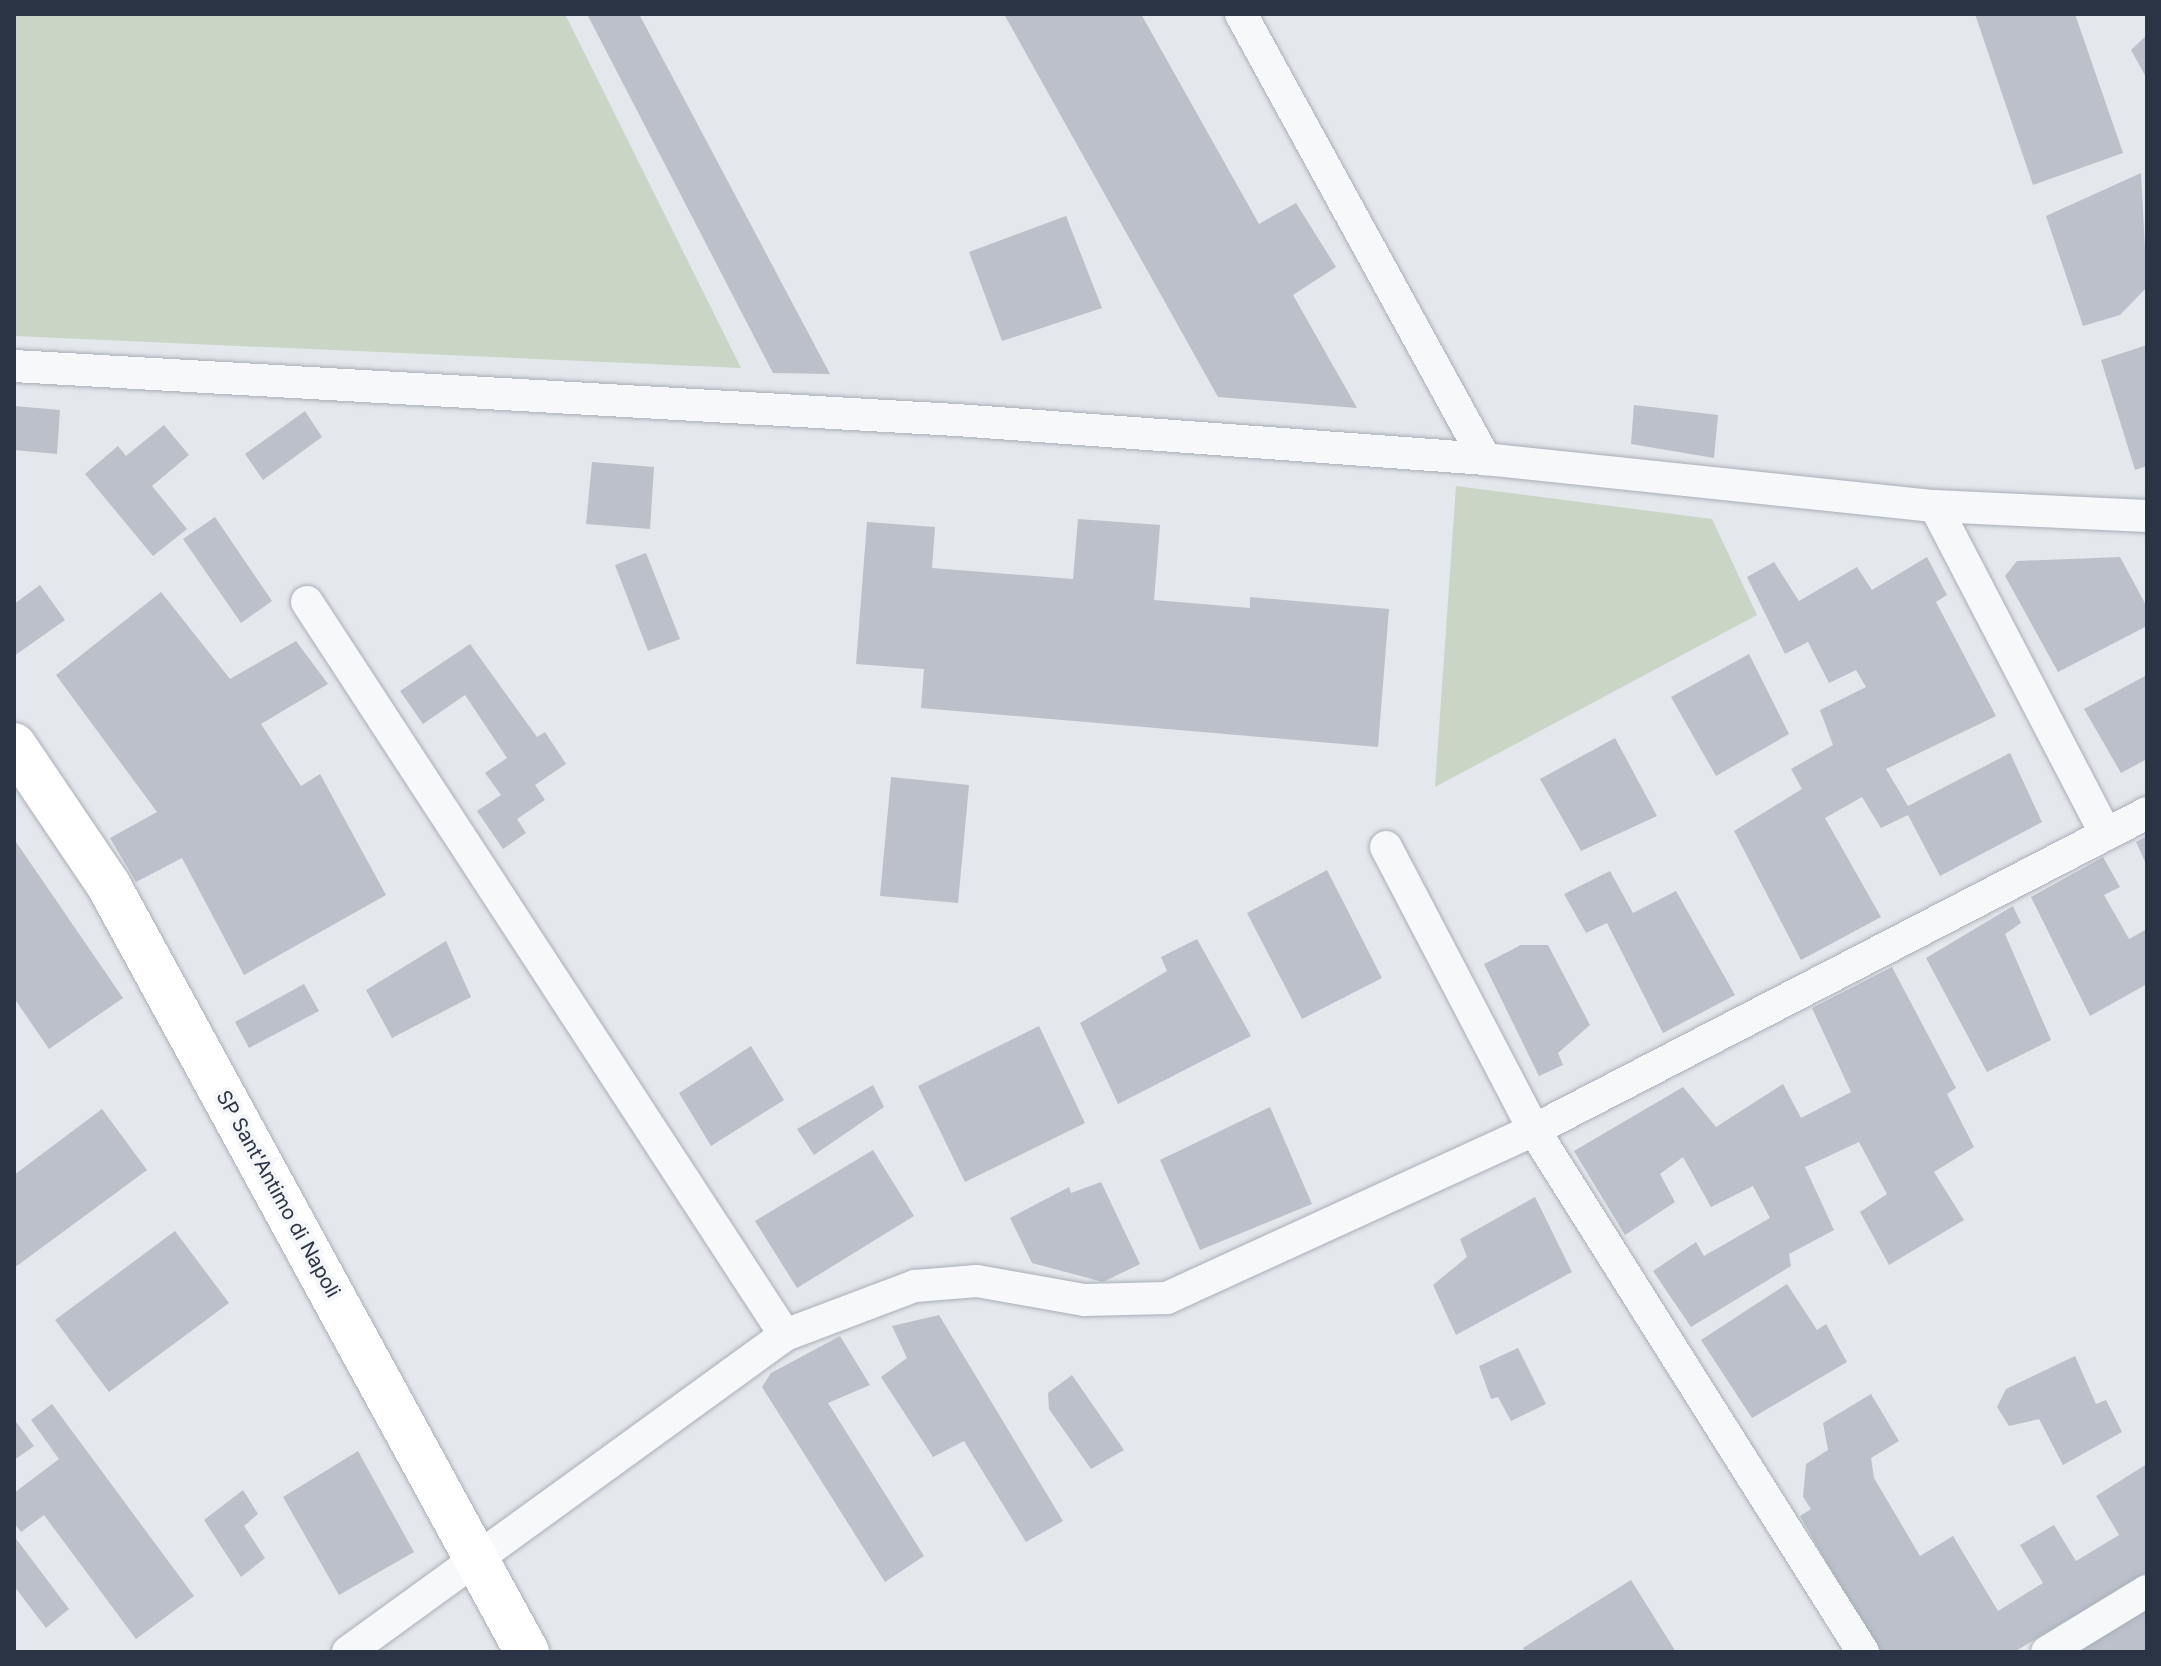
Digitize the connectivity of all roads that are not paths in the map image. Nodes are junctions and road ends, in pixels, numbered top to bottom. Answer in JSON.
{"nodes":[{"id":1,"x":1241,"y":14,"type":"edge"},
{"id":2,"x":14,"y":366,"type":"edge"},
{"id":3,"x":1485,"y":459,"type":"junction"},
{"id":4,"x":1935,"y":506,"type":"junction"},
{"id":5,"x":2147,"y":516,"type":"edge"},
{"id":6,"x":307,"y":602,"type":"dead end"},
{"id":7,"x":14,"y":745,"type":"edge"},
{"id":8,"x":2147,"y":813,"type":"edge"},
{"id":9,"x":2106,"y":834,"type":"junction"},
{"id":10,"x":1386,"y":847,"type":"dead end"},
{"id":11,"x":1534,"y":1130,"type":"junction"},
{"id":12,"x":785,"y":1335,"type":"junction"},
{"id":13,"x":479,"y":1562,"type":"junction"},
{"id":14,"x":2147,"y":1591,"type":"edge"},
{"id":15,"x":348,"y":1652,"type":"edge"},
{"id":16,"x":527,"y":1652,"type":"edge"},
{"id":17,"x":1863,"y":1652,"type":"edge"},
{"id":18,"x":2047,"y":1652,"type":"edge"}],
"edges":[{"from":1,"to":3,"type":"street"},
{"from":2,"to":3,"type":"street"},
{"from":3,"to":4,"type":"street"},
{"from":4,"to":5,"type":"street"},
{"from":4,"to":9,"type":"street"},
{"from":6,"to":12,"type":"street"},
{"from":7,"to":13,"type":"street","name":"SP Sant'Antimo di Napoli"},
{"from":8,"to":9,"type":"street"},
{"from":9,"to":11,"type":"street"},
{"from":10,"to":11,"type":"street"},
{"from":11,"to":12,"type":"street"},
{"from":11,"to":17,"type":"street"},
{"from":12,"to":13,"type":"street"},
{"from":13,"to":15,"type":"street"},
{"from":13,"to":16,"type":"street","name":"SP Sant'Antimo di Napoli"},
{"from":14,"to":18,"type":"street"}]}
